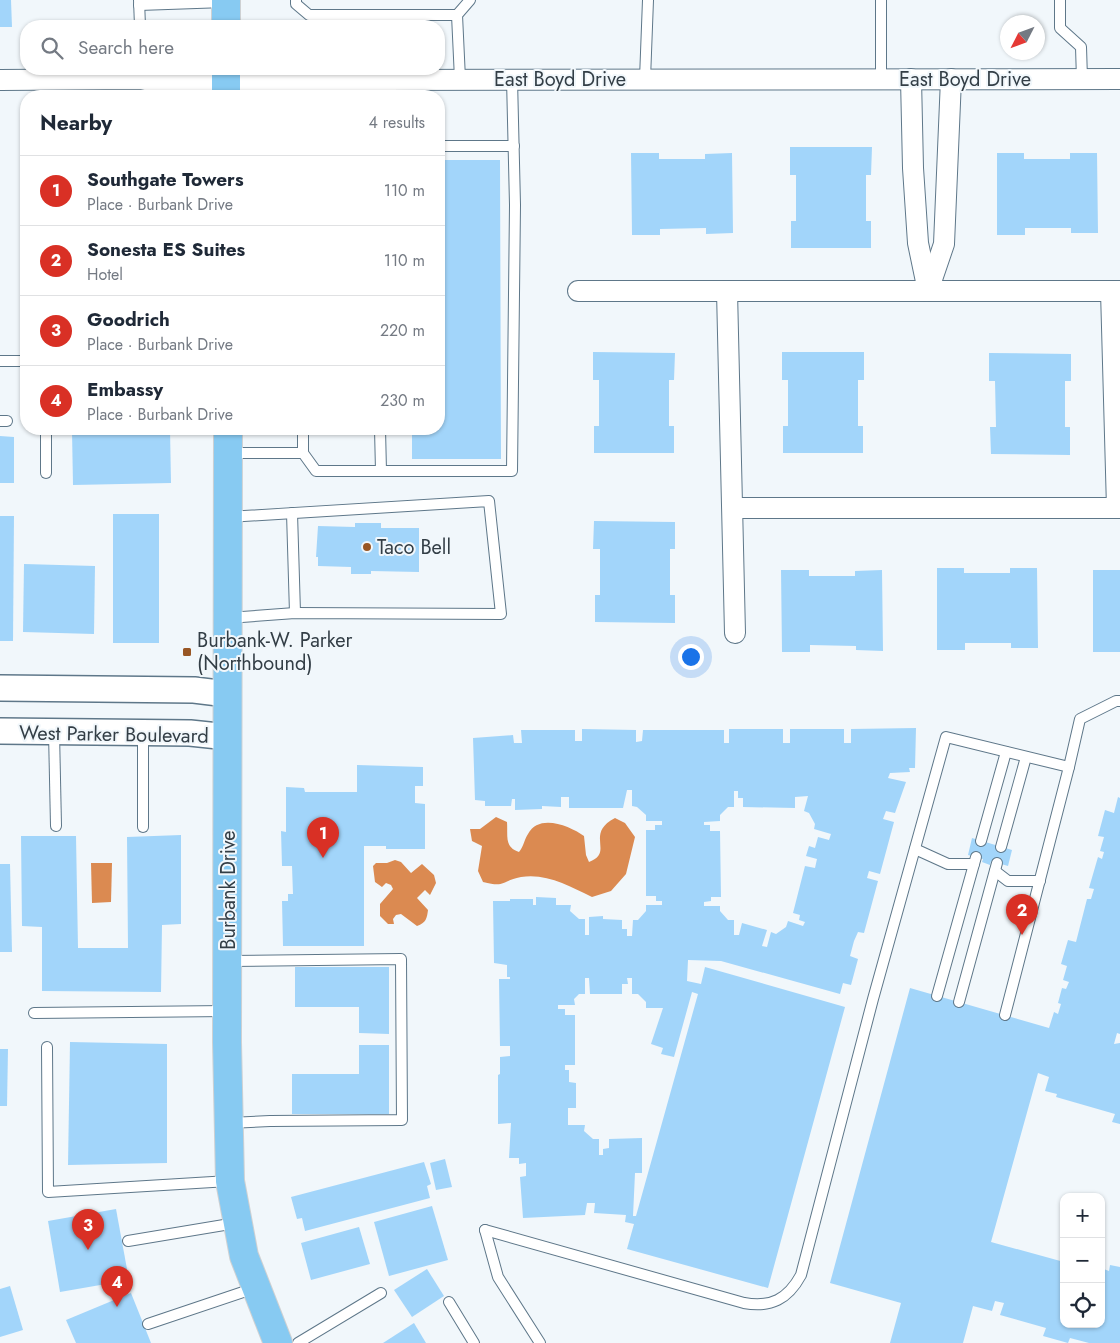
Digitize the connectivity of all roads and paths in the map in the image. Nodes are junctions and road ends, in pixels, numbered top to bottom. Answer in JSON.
{"nodes":[{"id":1,"x":296,"y":0,"type":"edge"},
{"id":2,"x":470,"y":0,"type":"edge"},
{"id":3,"x":648,"y":0,"type":"edge"},
{"id":4,"x":881,"y":0,"type":"edge"},
{"id":5,"x":1060,"y":0,"type":"edge"},
{"id":6,"x":139,"y":2,"type":"edge"},
{"id":7,"x":226,"y":9,"type":"edge"},
{"id":8,"x":457,"y":14,"type":"junction"},
{"id":9,"x":140,"y":20,"type":"edge"},
{"id":10,"x":117,"y":75,"type":"edge"},
{"id":11,"x":141,"y":75,"type":"edge"},
{"id":12,"x":460,"y":79,"type":"junction"},
{"id":13,"x":512,"y":79,"type":"junction"},
{"id":14,"x":645,"y":79,"type":"junction"},
{"id":15,"x":881,"y":79,"type":"junction"},
{"id":16,"x":911,"y":79,"type":"junction"},
{"id":17,"x":951,"y":79,"type":"junction"},
{"id":18,"x":1082,"y":79,"type":"junction"},
{"id":19,"x":1120,"y":79,"type":"edge"},
{"id":20,"x":0,"y":80,"type":"edge"},
{"id":21,"x":226,"y":82,"type":"edge"},
{"id":22,"x":377,"y":88,"type":"edge"},
{"id":23,"x":161,"y":90,"type":"edge"},
{"id":24,"x":445,"y":146,"type":"edge"},
{"id":25,"x":514,"y":146,"type":"junction"},
{"id":26,"x":578,"y":291,"type":"dead end"},
{"id":27,"x":728,"y":291,"type":"junction"},
{"id":28,"x":928,"y":291,"type":"junction"},
{"id":29,"x":1116,"y":291,"type":"edge"},
{"id":30,"x":0,"y":361,"type":"edge"},
{"id":31,"x":20,"y":361,"type":"edge"},
{"id":32,"x":46,"y":435,"type":"edge"},
{"id":33,"x":303,"y":435,"type":"edge"},
{"id":34,"x":380,"y":435,"type":"edge"},
{"id":35,"x":228,"y":441,"type":"edge"},
{"id":36,"x":303,"y":453,"type":"junction"},
{"id":37,"x":381,"y":471,"type":"junction"},
{"id":38,"x":46,"y":473,"type":"dead end"},
{"id":39,"x":734,"y":508,"type":"junction"},
{"id":40,"x":1118,"y":508,"type":"edge"},
{"id":41,"x":292,"y":513,"type":"junction"},
{"id":42,"x":228,"y":517,"type":"junction"},
{"id":43,"x":295,"y":613,"type":"junction"},
{"id":44,"x":227,"y":618,"type":"junction"},
{"id":45,"x":735,"y":633,"type":"dead end"},
{"id":46,"x":0,"y":688,"type":"edge"},
{"id":47,"x":227,"y":694,"type":"junction"},
{"id":48,"x":1120,"y":701,"type":"edge"},
{"id":49,"x":0,"y":732,"type":"edge"},
{"id":50,"x":54,"y":732,"type":"junction"},
{"id":51,"x":144,"y":733,"type":"junction"},
{"id":52,"x":228,"y":737,"type":"junction"},
{"id":53,"x":1006,"y":752,"type":"junction"},
{"id":54,"x":1026,"y":757,"type":"junction"},
{"id":55,"x":1069,"y":767,"type":"junction"},
{"id":56,"x":56,"y":826,"type":"dead end"},
{"id":57,"x":143,"y":827,"type":"dead end"},
{"id":58,"x":981,"y":841,"type":"dead end"},
{"id":59,"x":1001,"y":846,"type":"dead end"},
{"id":60,"x":915,"y":849,"type":"junction"},
{"id":61,"x":1040,"y":881,"type":"junction"},
{"id":62,"x":228,"y":961,"type":"junction"},
{"id":63,"x":937,"y":996,"type":"dead end"},
{"id":64,"x":959,"y":1002,"type":"dead end"},
{"id":65,"x":228,"y":1011,"type":"junction"},
{"id":66,"x":34,"y":1013,"type":"dead end"},
{"id":67,"x":1005,"y":1015,"type":"dead end"},
{"id":68,"x":47,"y":1048,"type":"dead end"},
{"id":69,"x":228,"y":1123,"type":"junction"},
{"id":70,"x":230,"y":1181,"type":"junction"},
{"id":71,"x":236,"y":1223,"type":"junction"},
{"id":72,"x":128,"y":1241,"type":"dead end"},
{"id":73,"x":255,"y":1288,"type":"junction"},
{"id":74,"x":381,"y":1294,"type":"dead end"},
{"id":75,"x":449,"y":1302,"type":"dead end"},
{"id":76,"x":148,"y":1324,"type":"dead end"},
{"id":77,"x":278,"y":1343,"type":"edge"},
{"id":78,"x":298,"y":1343,"type":"edge"},
{"id":79,"x":474,"y":1343,"type":"edge"},
{"id":80,"x":540,"y":1343,"type":"edge"}],
"edges":[{"from":1,"to":8,"type":"lane"},
{"from":2,"to":8,"type":"lane"},
{"from":3,"to":14,"type":"lane"},
{"from":4,"to":15,"type":"lane"},
{"from":5,"to":18,"type":"lane"},
{"from":6,"to":7,"type":"lane"},
{"from":6,"to":9,"type":"lane"},
{"from":8,"to":12,"type":"lane"},
{"from":10,"to":20,"type":"street","name":"East Boyd Drive"},
{"from":11,"to":23,"type":"street","name":"East Boyd Drive"},
{"from":12,"to":13,"type":"street","name":"East Boyd Drive"},
{"from":12,"to":22,"type":"street","name":"East Boyd Drive"},
{"from":13,"to":14,"type":"street","name":"East Boyd Drive"},
{"from":13,"to":25,"type":"lane"},
{"from":14,"to":15,"type":"street","name":"East Boyd Drive"},
{"from":15,"to":16,"type":"street","name":"East Boyd Drive"},
{"from":16,"to":17,"type":"street","name":"East Boyd Drive"},
{"from":16,"to":28,"type":"street"},
{"from":17,"to":18,"type":"street","name":"East Boyd Drive"},
{"from":17,"to":28,"type":"street"},
{"from":18,"to":19,"type":"street","name":"East Boyd Drive"},
{"from":21,"to":22,"type":"street","name":"East Boyd Drive"},
{"from":21,"to":23,"type":"street","name":"East Boyd Drive"},
{"from":24,"to":25,"type":"lane"},
{"from":25,"to":37,"type":"lane"},
{"from":26,"to":27,"type":"street"},
{"from":27,"to":28,"type":"street"},
{"from":27,"to":39,"type":"street"},
{"from":28,"to":29,"type":"street"},
{"from":29,"to":40,"type":"street"},
{"from":30,"to":31,"type":"lane"},
{"from":32,"to":38,"type":"lane"},
{"from":33,"to":36,"type":"lane"},
{"from":34,"to":37,"type":"lane"},
{"from":35,"to":36,"type":"lane"},
{"from":35,"to":42,"type":"main road","name":"Burbank Drive"},
{"from":36,"to":37,"type":"lane"},
{"from":39,"to":40,"type":"street"},
{"from":39,"to":45,"type":"street"},
{"from":41,"to":42,"type":"lane"},
{"from":41,"to":43,"type":"lane"},
{"from":41,"to":43,"type":"lane"},
{"from":42,"to":44,"type":"main road","name":"Burbank Drive"},
{"from":43,"to":44,"type":"lane"},
{"from":44,"to":47,"type":"main road","name":"Burbank Drive"},
{"from":46,"to":47,"type":"street"},
{"from":47,"to":52,"type":"main road","name":"Burbank Drive"},
{"from":48,"to":55,"type":"lane"},
{"from":49,"to":50,"type":"street","name":"West Parker Boulevard"},
{"from":50,"to":51,"type":"street","name":"West Parker Boulevard"},
{"from":50,"to":56,"type":"lane"},
{"from":51,"to":52,"type":"street","name":"West Parker Boulevard"},
{"from":51,"to":57,"type":"lane"},
{"from":52,"to":62,"type":"main road","name":"Burbank Drive"},
{"from":53,"to":54,"type":"lane"},
{"from":53,"to":58,"type":"lane"},
{"from":53,"to":60,"type":"lane"},
{"from":54,"to":55,"type":"lane"},
{"from":54,"to":59,"type":"lane"},
{"from":55,"to":61,"type":"lane"},
{"from":60,"to":63,"type":"lane"},
{"from":60,"to":80,"type":"lane"},
{"from":61,"to":64,"type":"lane"},
{"from":61,"to":67,"type":"lane"},
{"from":62,"to":65,"type":"main road","name":"Burbank Drive"},
{"from":62,"to":69,"type":"lane"},
{"from":65,"to":66,"type":"lane"},
{"from":65,"to":69,"type":"main road","name":"Burbank Drive"},
{"from":68,"to":70,"type":"lane"},
{"from":69,"to":70,"type":"main road","name":"Burbank Drive"},
{"from":70,"to":71,"type":"main road","name":"Burbank Drive"},
{"from":71,"to":72,"type":"lane"},
{"from":71,"to":73,"type":"main road","name":"Burbank Drive"},
{"from":73,"to":76,"type":"lane"},
{"from":73,"to":77,"type":"main road","name":"Burbank Drive"},
{"from":74,"to":78,"type":"lane"},
{"from":75,"to":79,"type":"lane"}]}
